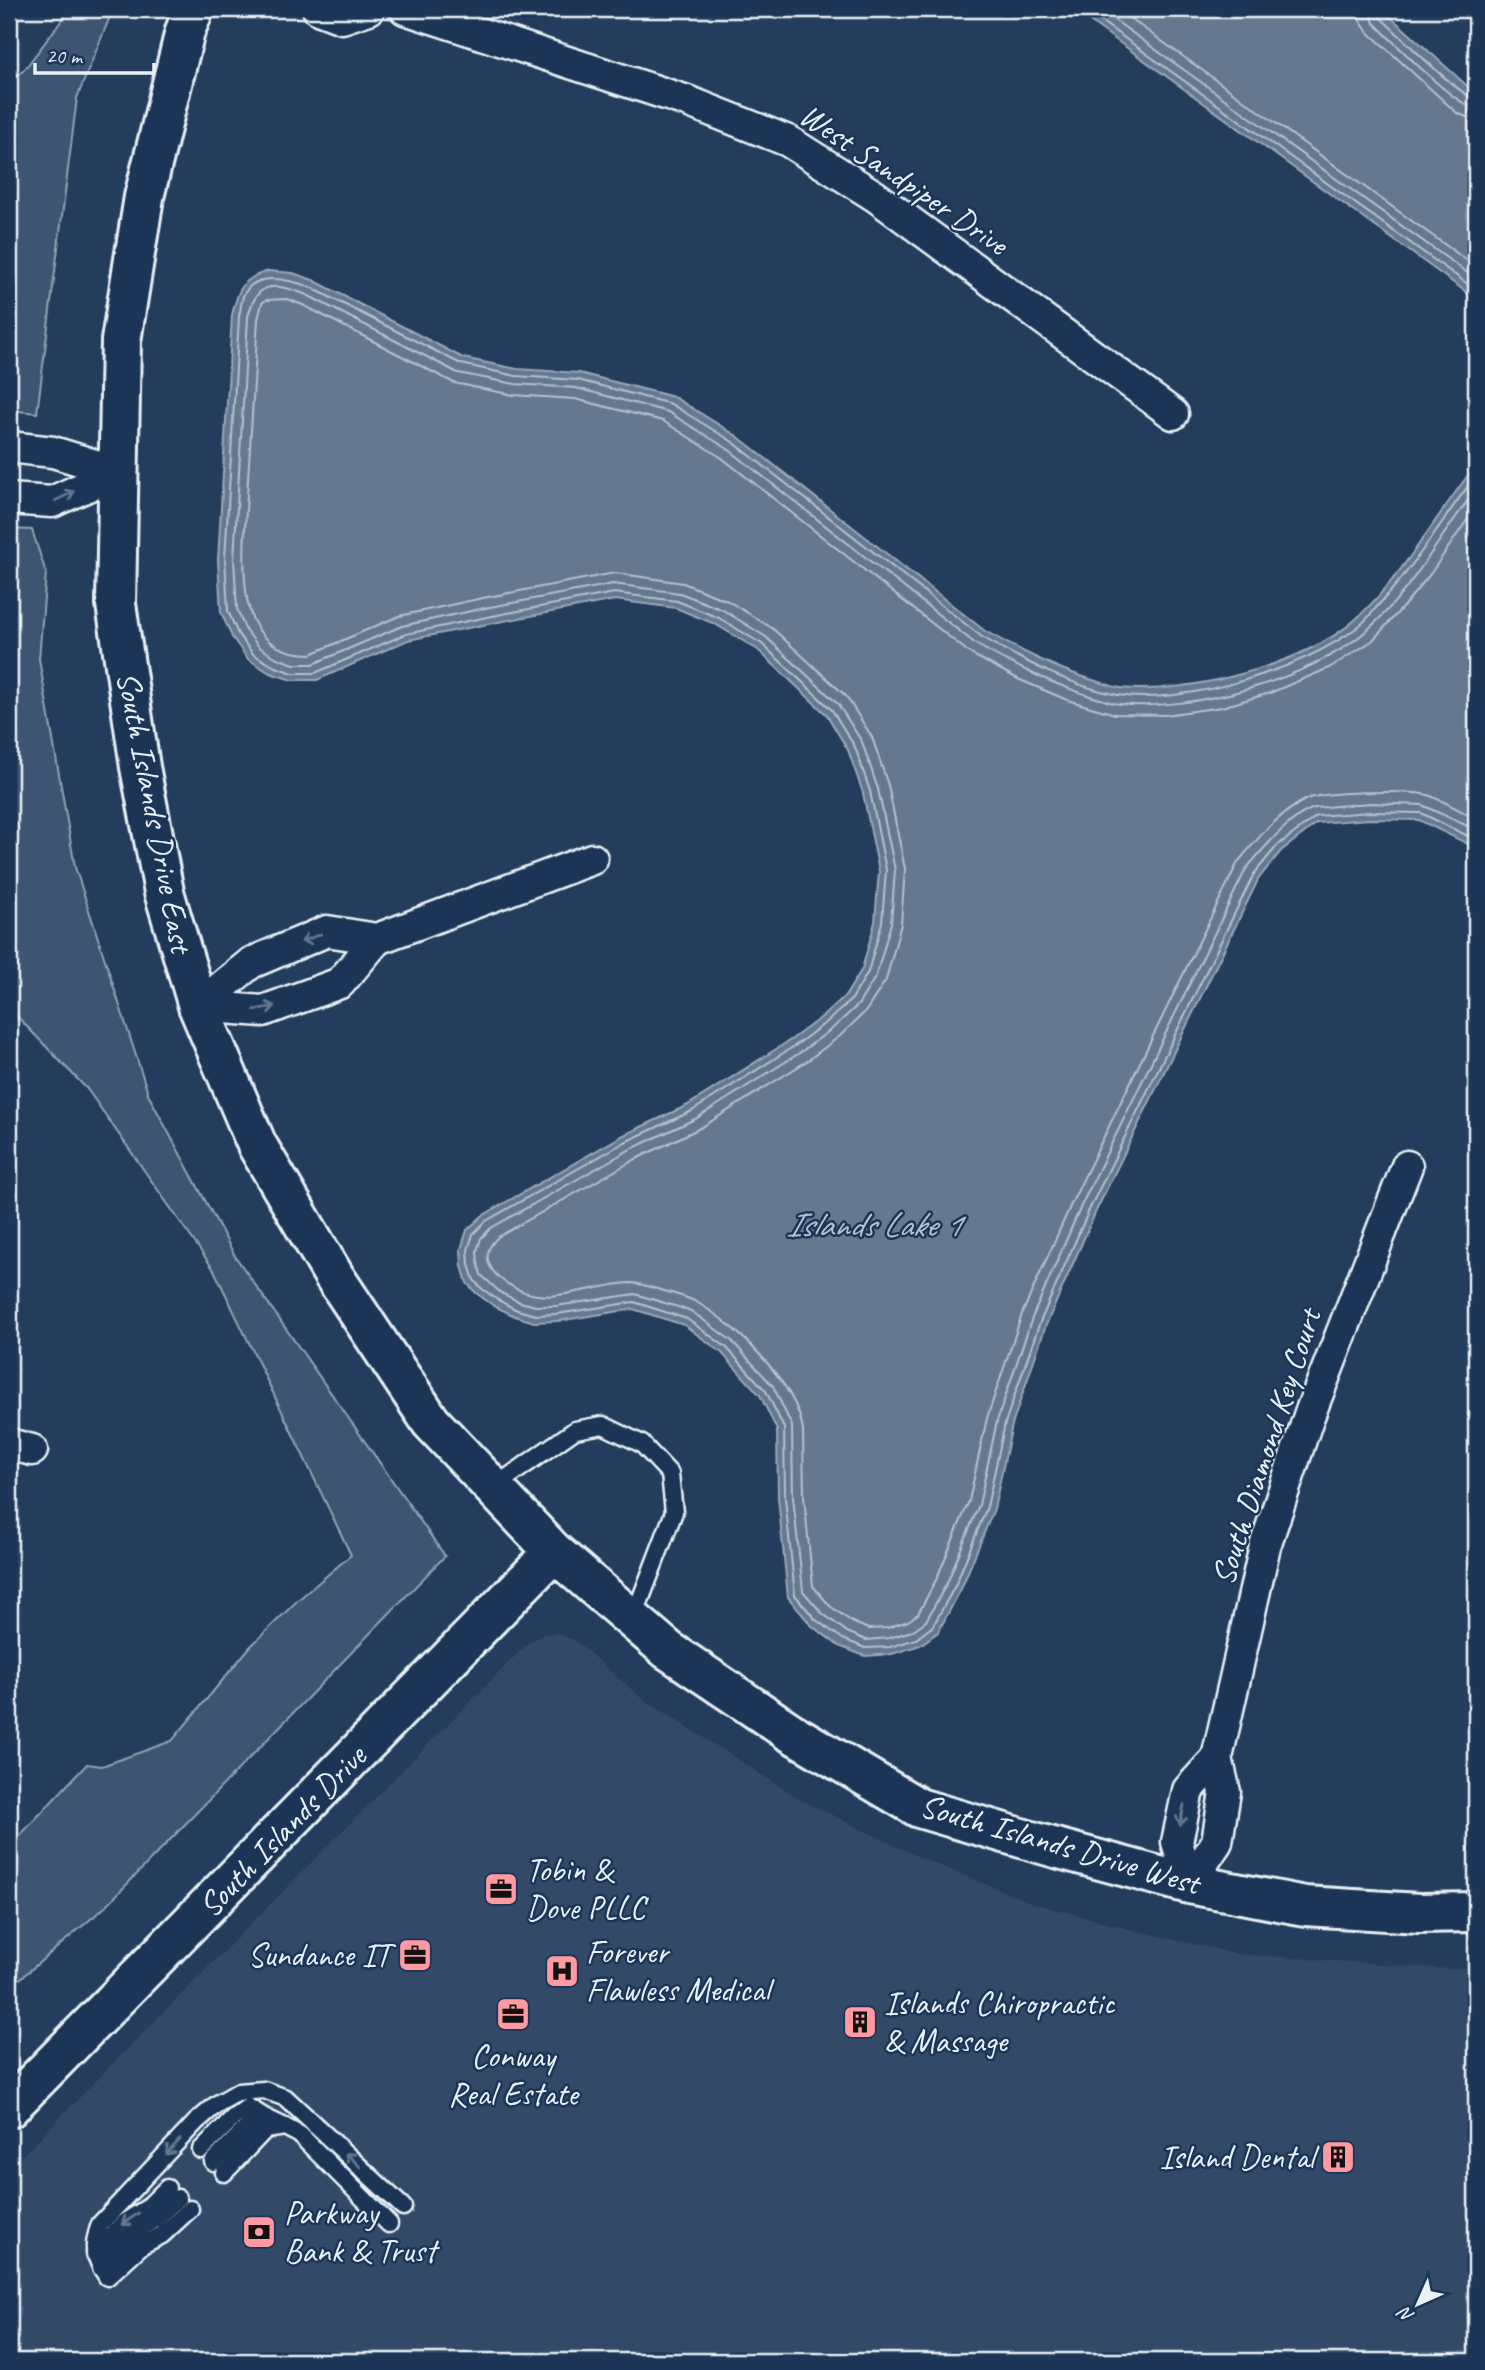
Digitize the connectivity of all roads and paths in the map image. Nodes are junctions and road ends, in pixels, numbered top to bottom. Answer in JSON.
{"nodes":[{"id":1,"x":194,"y":9,"type":"edge"},
{"id":2,"x":318,"y":9,"type":"edge"},
{"id":3,"x":369,"y":9,"type":"edge"},
{"id":4,"x":405,"y":9,"type":"edge"},
{"id":5,"x":1173,"y":414,"type":"dead end"},
{"id":6,"x":9,"y":447,"type":"edge"},
{"id":7,"x":118,"y":472,"type":"junction"},
{"id":8,"x":9,"y":499,"type":"edge"},
{"id":9,"x":592,"y":859,"type":"dead end"},
{"id":10,"x":377,"y":939,"type":"junction"},
{"id":11,"x":198,"y":1006,"type":"junction"},
{"id":12,"x":1407,"y":1166,"type":"dead end"},
{"id":13,"x":494,"y":1487,"type":"junction"},
{"id":14,"x":554,"y":1552,"type":"junction"},
{"id":15,"x":633,"y":1619,"type":"junction"},
{"id":16,"x":1189,"y":1884,"type":"junction"},
{"id":17,"x":1476,"y":1912,"type":"edge"},
{"id":18,"x":9,"y":2108,"type":"edge"},
{"id":19,"x":285,"y":2127,"type":"junction"},
{"id":20,"x":404,"y":2207,"type":"dead end"},
{"id":21,"x":389,"y":2224,"type":"dead end"},
{"id":22,"x":101,"y":2266,"type":"junction"}],
"edges":[{"from":1,"to":7,"type":"street","name":"South Islands Drive East"},
{"from":2,"to":3,"type":"street"},
{"from":4,"to":5,"type":"street","name":"West Sandpiper Drive"},
{"from":6,"to":7,"type":"street"},
{"from":8,"to":7,"type":"street","one_way":true},
{"from":7,"to":11,"type":"street","name":"South Islands Drive East"},
{"from":9,"to":10,"type":"street"},
{"from":10,"to":11,"type":"street","one_way":true},
{"from":11,"to":10,"type":"street","one_way":true},
{"from":11,"to":13,"type":"street","name":"South Islands Drive East"},
{"from":12,"to":16,"type":"street","name":"South Diamond Key Court"},
{"from":13,"to":14,"type":"street","name":"South Islands Drive East"},
{"from":13,"to":15,"type":"lane"},
{"from":14,"to":15,"type":"street","name":"South Islands Drive West"},
{"from":14,"to":18,"type":"street","name":"South Islands Drive"},
{"from":15,"to":16,"type":"street","name":"South Islands Drive West"},
{"from":16,"to":17,"type":"street","name":"South Islands Drive West"},
{"from":19,"to":19,"type":"lane"},
{"from":19,"to":21,"type":"lane"},
{"from":20,"to":22,"type":"lane","one_way":true},
{"from":22,"to":22,"type":"lane","one_way":true}]}
